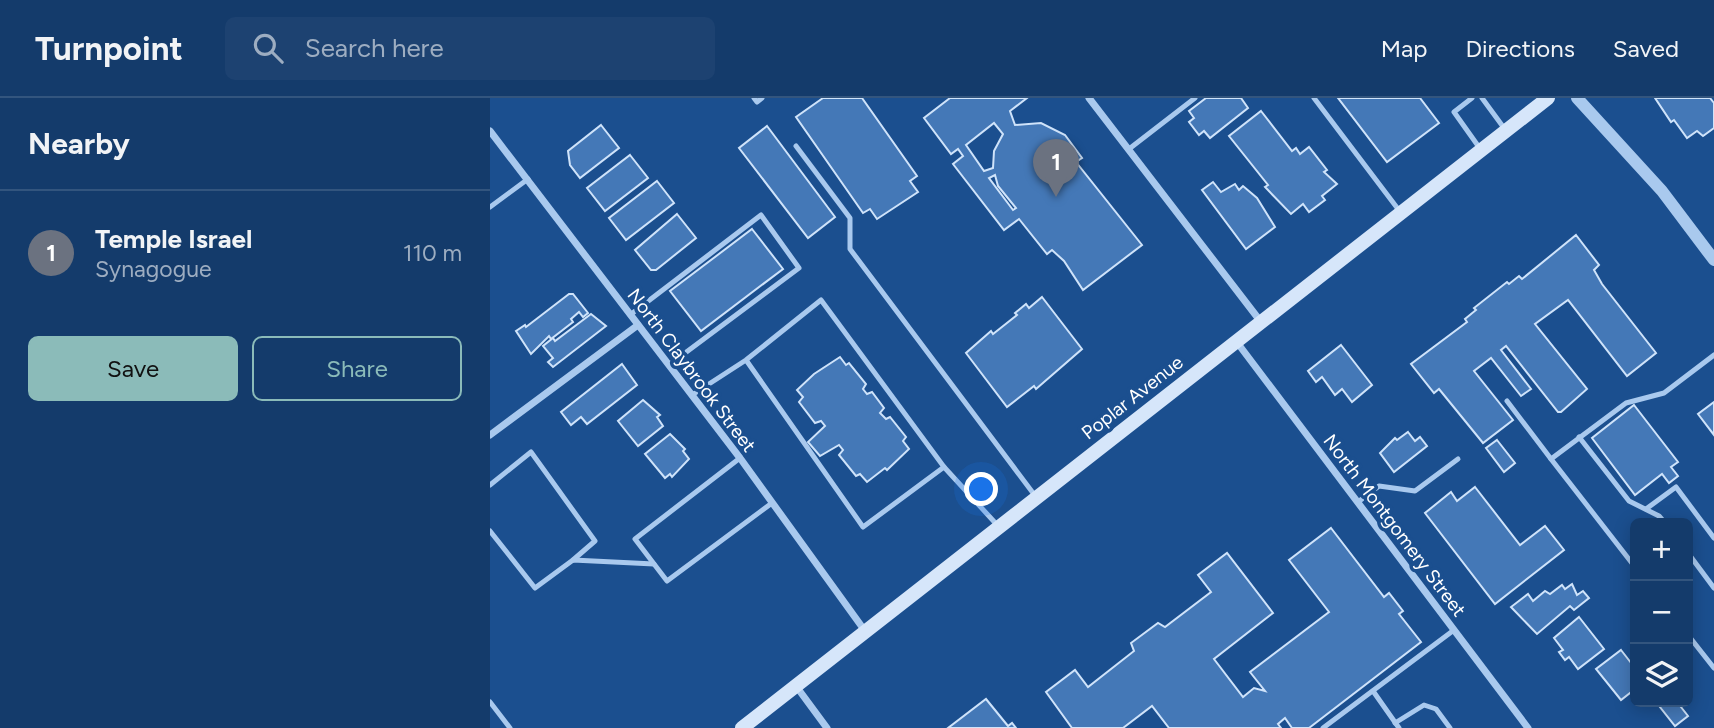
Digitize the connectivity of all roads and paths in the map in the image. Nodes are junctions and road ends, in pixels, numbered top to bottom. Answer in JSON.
{"nodes":[{"id":1,"x":754,"y":98,"type":"edge"},
{"id":2,"x":762,"y":98,"type":"edge"},
{"id":3,"x":1089,"y":98,"type":"edge"},
{"id":4,"x":1195,"y":98,"type":"edge"},
{"id":5,"x":1314,"y":98,"type":"edge"},
{"id":6,"x":1472,"y":98,"type":"edge"},
{"id":7,"x":1482,"y":98,"type":"edge"},
{"id":8,"x":1577,"y":98,"type":"edge"},
{"id":9,"x":1539,"y":101,"type":"edge"},
{"id":10,"x":490,"y":131,"type":"edge"},
{"id":11,"x":1506,"y":131,"type":"junction"},
{"id":12,"x":796,"y":146,"type":"dead end"},
{"id":13,"x":1129,"y":149,"type":"junction"},
{"id":14,"x":1481,"y":150,"type":"junction"},
{"id":15,"x":528,"y":179,"type":"junction"},
{"id":16,"x":490,"y":207,"type":"edge"},
{"id":17,"x":1401,"y":213,"type":"junction"},
{"id":18,"x":1714,"y":260,"type":"edge"},
{"id":19,"x":630,"y":315,"type":"junction"},
{"id":20,"x":1261,"y":322,"type":"junction"},
{"id":21,"x":638,"y":325,"type":"junction"},
{"id":22,"x":1236,"y":341,"type":"junction"},
{"id":23,"x":1714,"y":355,"type":"edge"},
{"id":24,"x":746,"y":360,"type":"junction"},
{"id":25,"x":669,"y":365,"type":"junction"},
{"id":26,"x":692,"y":395,"type":"junction"},
{"id":27,"x":1507,"y":401,"type":"dead end"},
{"id":28,"x":490,"y":435,"type":"edge"},
{"id":29,"x":1579,"y":438,"type":"junction"},
{"id":30,"x":740,"y":458,"type":"junction"},
{"id":31,"x":1458,"y":459,"type":"dead end"},
{"id":32,"x":1551,"y":459,"type":"junction"},
{"id":33,"x":944,"y":467,"type":"junction"},
{"id":34,"x":490,"y":485,"type":"edge"},
{"id":35,"x":1037,"y":497,"type":"junction"},
{"id":36,"x":1358,"y":502,"type":"junction"},
{"id":37,"x":772,"y":503,"type":"junction"},
{"id":38,"x":1646,"y":509,"type":"junction"},
{"id":39,"x":1658,"y":518,"type":"edge"},
{"id":40,"x":999,"y":527,"type":"junction"},
{"id":41,"x":490,"y":531,"type":"edge"},
{"id":42,"x":1714,"y":538,"type":"edge"},
{"id":43,"x":573,"y":560,"type":"junction"},
{"id":44,"x":1630,"y":561,"type":"edge"},
{"id":45,"x":1693,"y":561,"type":"edge"},
{"id":46,"x":654,"y":564,"type":"junction"},
{"id":47,"x":1714,"y":588,"type":"edge"},
{"id":48,"x":1454,"y":630,"type":"junction"},
{"id":49,"x":865,"y":632,"type":"junction"},
{"id":50,"x":1693,"y":641,"type":"edge"},
{"id":51,"x":1714,"y":668,"type":"edge"},
{"id":52,"x":796,"y":686,"type":"junction"},
{"id":53,"x":1373,"y":691,"type":"junction"},
{"id":54,"x":490,"y":702,"type":"edge"},
{"id":55,"x":497,"y":712,"type":"junction"},
{"id":56,"x":490,"y":717,"type":"edge"},
{"id":57,"x":1397,"y":725,"type":"edge"},
{"id":58,"x":510,"y":728,"type":"edge"},
{"id":59,"x":742,"y":728,"type":"edge"},
{"id":60,"x":827,"y":728,"type":"edge"},
{"id":61,"x":1323,"y":728,"type":"edge"},
{"id":62,"x":1450,"y":728,"type":"edge"},
{"id":63,"x":1528,"y":728,"type":"edge"}],
"edges":[{"from":1,"to":2,"type":"lane"},
{"from":3,"to":13,"type":"street"},
{"from":4,"to":13,"type":"lane"},
{"from":5,"to":17,"type":"lane"},
{"from":6,"to":14,"type":"lane"},
{"from":7,"to":11,"type":"lane"},
{"from":8,"to":18,"type":"street"},
{"from":9,"to":11,"type":"main road","name":"Poplar Avenue"},
{"from":10,"to":15,"type":"street","name":"North Claybrook Street"},
{"from":11,"to":14,"type":"main road","name":"Poplar Avenue"},
{"from":12,"to":35,"type":"lane"},
{"from":13,"to":20,"type":"street"},
{"from":14,"to":17,"type":"main road","name":"Poplar Avenue"},
{"from":15,"to":16,"type":"lane"},
{"from":15,"to":19,"type":"street","name":"North Claybrook Street"},
{"from":17,"to":20,"type":"main road","name":"Poplar Avenue"},
{"from":19,"to":21,"type":"street","name":"North Claybrook Street"},
{"from":19,"to":25,"type":"lane"},
{"from":20,"to":22,"type":"main road","name":"Poplar Avenue"},
{"from":21,"to":25,"type":"street","name":"North Claybrook Street"},
{"from":21,"to":28,"type":"street"},
{"from":22,"to":35,"type":"main road","name":"Poplar Avenue"},
{"from":22,"to":36,"type":"street","name":"North Montgomery Street"},
{"from":23,"to":29,"type":"lane"},
{"from":24,"to":26,"type":"lane"},
{"from":24,"to":33,"type":"lane"},
{"from":24,"to":33,"type":"lane"},
{"from":25,"to":26,"type":"street","name":"North Claybrook Street"},
{"from":26,"to":30,"type":"street","name":"North Claybrook Street"},
{"from":27,"to":32,"type":"lane"},
{"from":29,"to":32,"type":"lane"},
{"from":29,"to":38,"type":"lane"},
{"from":30,"to":37,"type":"street","name":"North Claybrook Street"},
{"from":30,"to":46,"type":"lane"},
{"from":31,"to":36,"type":"lane"},
{"from":32,"to":44,"type":"lane"},
{"from":33,"to":40,"type":"lane"},
{"from":34,"to":43,"type":"lane"},
{"from":35,"to":40,"type":"main road","name":"Poplar Avenue"},
{"from":36,"to":48,"type":"street","name":"North Montgomery Street"},
{"from":37,"to":46,"type":"lane"},
{"from":37,"to":49,"type":"street","name":"North Claybrook Street"},
{"from":38,"to":39,"type":"lane"},
{"from":38,"to":42,"type":"lane"},
{"from":40,"to":49,"type":"main road","name":"Poplar Avenue"},
{"from":41,"to":43,"type":"lane"},
{"from":43,"to":46,"type":"lane"},
{"from":45,"to":47,"type":"lane"},
{"from":48,"to":53,"type":"lane"},
{"from":48,"to":63,"type":"street","name":"North Montgomery Street"},
{"from":49,"to":52,"type":"main road","name":"Poplar Avenue"},
{"from":50,"to":51,"type":"lane"},
{"from":52,"to":59,"type":"main road","name":"Poplar Avenue"},
{"from":52,"to":60,"type":"street"},
{"from":53,"to":57,"type":"lane"},
{"from":53,"to":61,"type":"lane"},
{"from":54,"to":55,"type":"lane"},
{"from":55,"to":56,"type":"lane"},
{"from":55,"to":58,"type":"lane"},
{"from":57,"to":62,"type":"lane"}]}
